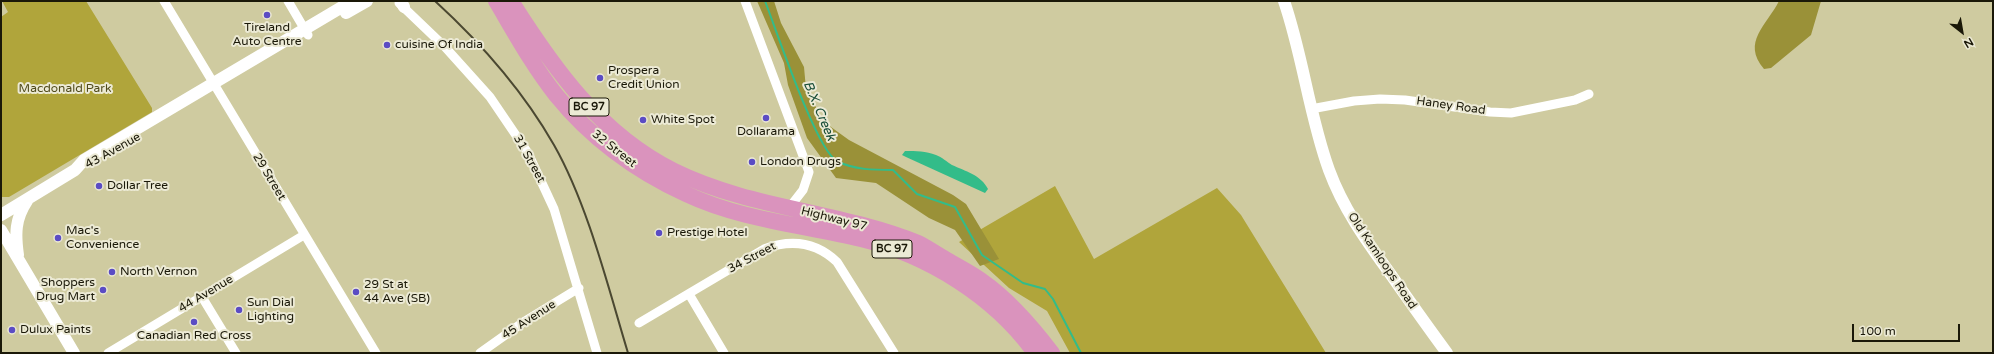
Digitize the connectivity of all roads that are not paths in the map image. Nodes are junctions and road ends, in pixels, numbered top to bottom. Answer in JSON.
{"nodes":[{"id":1,"x":164,"y":1,"type":"edge"},
{"id":2,"x":288,"y":1,"type":"edge"},
{"id":3,"x":352,"y":1,"type":"edge"},
{"id":4,"x":367,"y":1,"type":"edge"},
{"id":5,"x":496,"y":1,"type":"edge"},
{"id":6,"x":512,"y":1,"type":"edge"},
{"id":7,"x":745,"y":1,"type":"edge"},
{"id":8,"x":1284,"y":1,"type":"edge"},
{"id":9,"x":401,"y":3,"type":"edge"},
{"id":10,"x":306,"y":32,"type":"junction"},
{"id":11,"x":215,"y":87,"type":"junction"},
{"id":12,"x":1589,"y":94,"type":"dead end"},
{"id":13,"x":1311,"y":109,"type":"junction"},
{"id":14,"x":599,"y":129,"type":"junction"},
{"id":15,"x":697,"y":182,"type":"joint"},
{"id":16,"x":29,"y":198,"type":"junction"},
{"id":17,"x":789,"y":208,"type":"junction"},
{"id":18,"x":740,"y":213,"type":"joint"},
{"id":19,"x":1,"y":215,"type":"edge"},
{"id":20,"x":1,"y":230,"type":"edge"},
{"id":21,"x":304,"y":235,"type":"junction"},
{"id":22,"x":19,"y":260,"type":"junction"},
{"id":23,"x":579,"y":288,"type":"junction"},
{"id":24,"x":689,"y":294,"type":"junction"},
{"id":25,"x":202,"y":297,"type":"junction"},
{"id":26,"x":639,"y":323,"type":"dead end"},
{"id":27,"x":74,"y":353,"type":"edge"},
{"id":28,"x":108,"y":353,"type":"edge"},
{"id":29,"x":236,"y":353,"type":"edge"},
{"id":30,"x":376,"y":353,"type":"edge"},
{"id":31,"x":480,"y":353,"type":"edge"},
{"id":32,"x":597,"y":353,"type":"edge"},
{"id":33,"x":724,"y":353,"type":"edge"},
{"id":34,"x":894,"y":353,"type":"edge"},
{"id":35,"x":1035,"y":353,"type":"edge"},
{"id":36,"x":1052,"y":353,"type":"edge"},
{"id":37,"x":1447,"y":353,"type":"edge"}],
"edges":[{"from":1,"to":11,"type":"street","name":"29 Street"},
{"from":2,"to":10,"type":"street"},
{"from":3,"to":10,"type":"street","name":"43 Avenue"},
{"from":4,"to":10,"type":"street","name":"43 Avenue"},
{"from":5,"to":14,"type":"highway","name":"32 Street","number":"BC 97"},
{"from":6,"to":14,"type":"highway","name":"32 Street","number":"BC 97"},
{"from":7,"to":17,"type":"street"},
{"from":8,"to":13,"type":"street","name":"Old Kamloops Road"},
{"from":9,"to":23,"type":"street","name":"31 Street"},
{"from":10,"to":11,"type":"street","name":"43 Avenue"},
{"from":11,"to":16,"type":"street","name":"43 Avenue"},
{"from":11,"to":21,"type":"street","name":"29 Street"},
{"from":12,"to":13,"type":"street","name":"Haney Road"},
{"from":13,"to":37,"type":"street","name":"Old Kamloops Road"},
{"from":14,"to":15,"type":"highway","name":"32 Street","number":"BC 97"},
{"from":14,"to":18,"type":"highway","name":"32 Street","number":"BC 97"},
{"from":15,"to":17,"type":"highway","name":"Highway 97","number":"BC 97"},
{"from":16,"to":19,"type":"street","name":"43 Avenue"},
{"from":16,"to":22,"type":"street"},
{"from":17,"to":36,"type":"highway","name":"Highway 97","number":"BC 97"},
{"from":18,"to":35,"type":"highway","name":"Highway 97","number":"BC 97"},
{"from":20,"to":22,"type":"street"},
{"from":21,"to":25,"type":"street","name":"44 Avenue"},
{"from":21,"to":30,"type":"street","name":"29 Street"},
{"from":22,"to":27,"type":"street"},
{"from":23,"to":31,"type":"street","name":"45 Avenue"},
{"from":23,"to":32,"type":"street","name":"31 Street"},
{"from":24,"to":26,"type":"street","name":"34 Street"},
{"from":24,"to":33,"type":"street"},
{"from":24,"to":34,"type":"street","name":"34 Street"},
{"from":25,"to":28,"type":"street","name":"44 Avenue"},
{"from":25,"to":29,"type":"street"}]}
